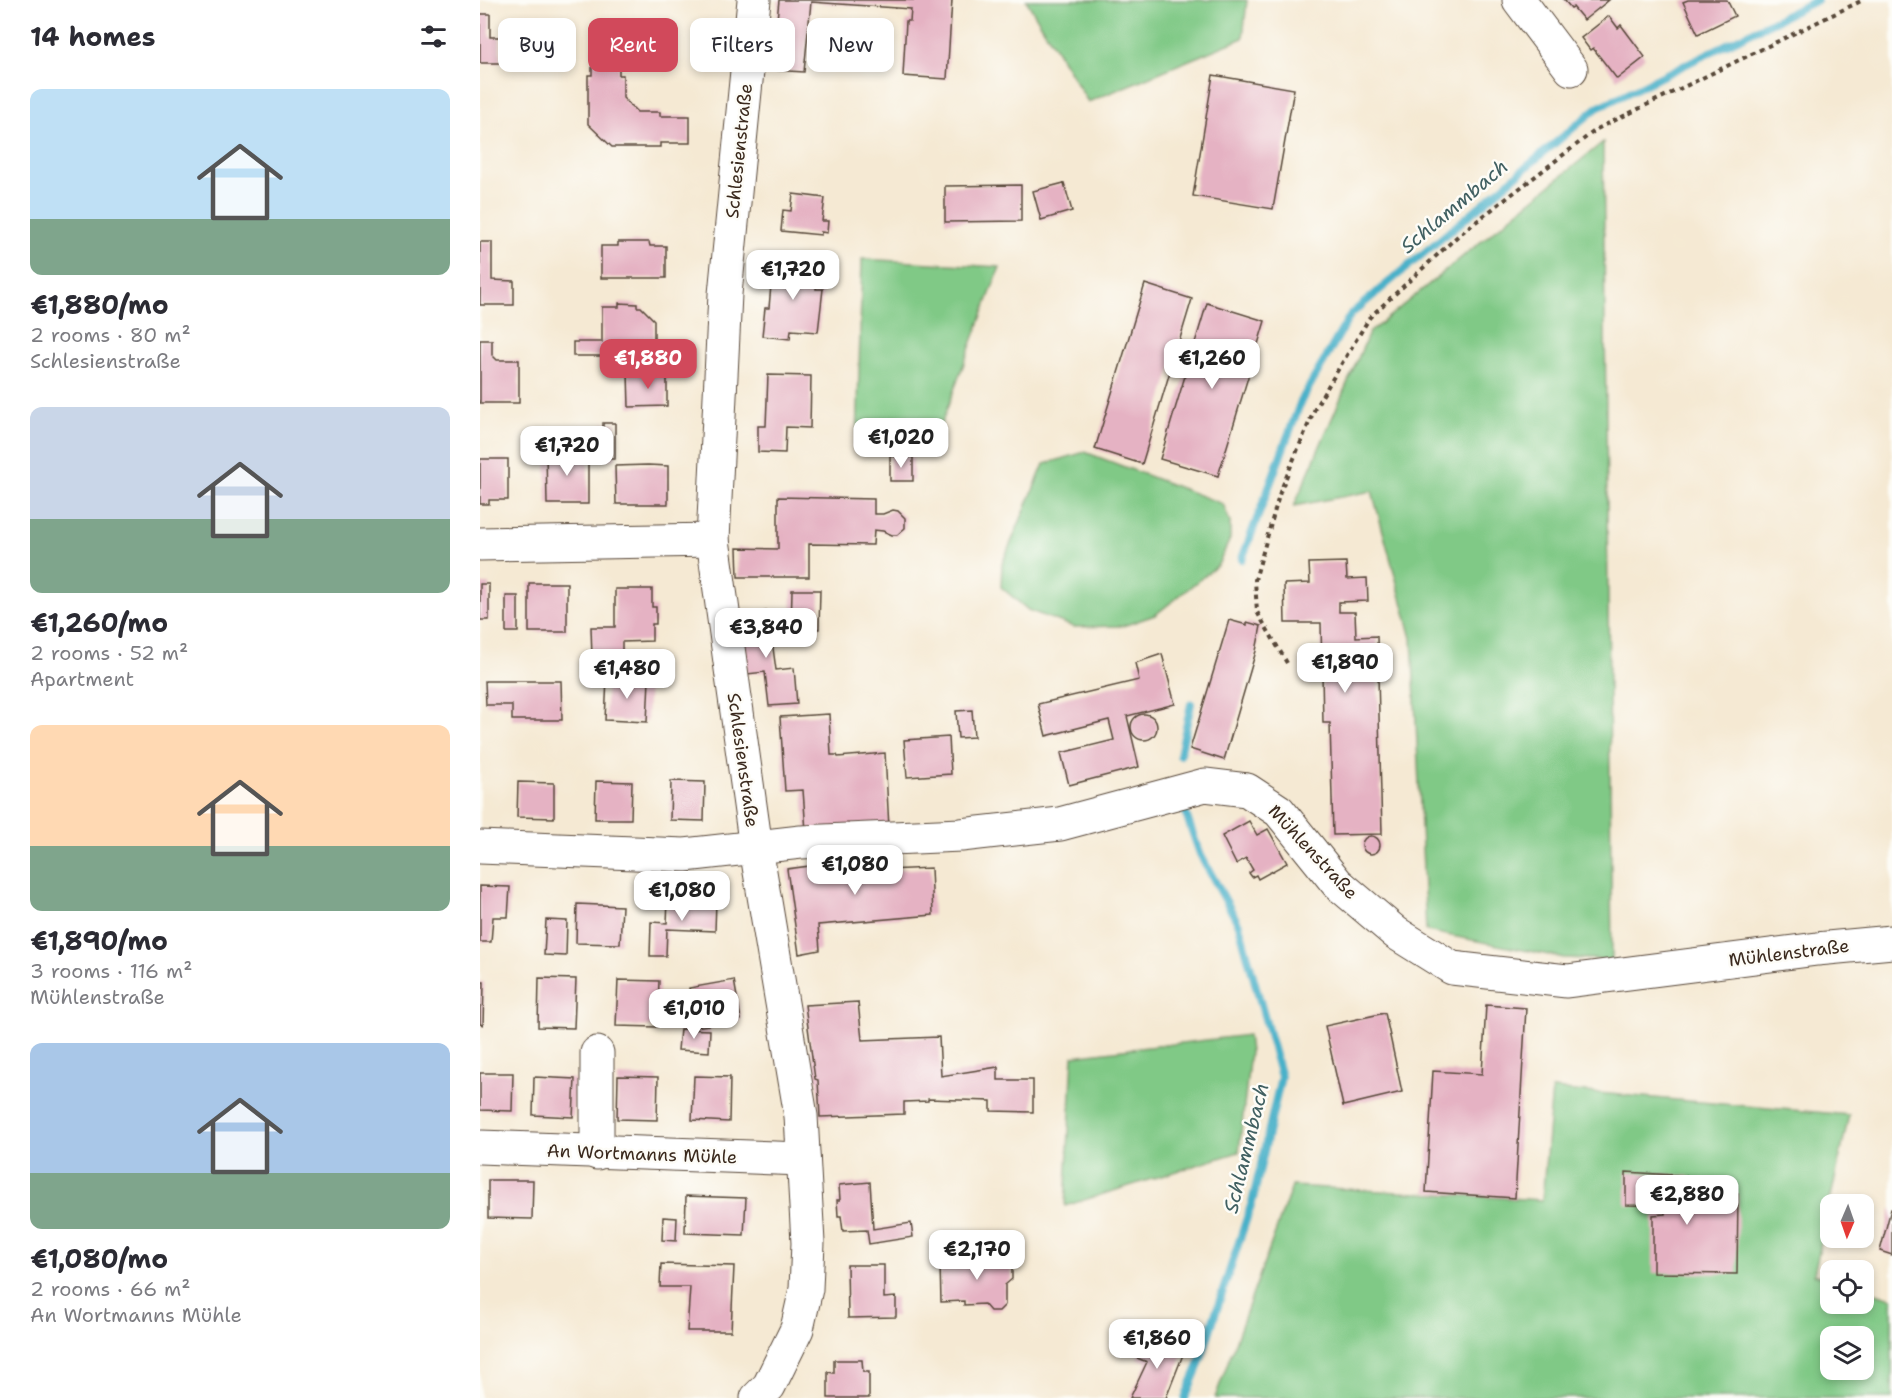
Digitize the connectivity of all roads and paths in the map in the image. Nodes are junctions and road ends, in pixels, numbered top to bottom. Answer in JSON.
{"nodes":[{"id":1,"x":754,"y":0,"type":"edge"},
{"id":2,"x":1519,"y":0,"type":"edge"},
{"id":3,"x":1863,"y":0,"type":"edge"},
{"id":4,"x":1571,"y":69,"type":"dead end"},
{"id":5,"x":712,"y":540,"type":"junction"},
{"id":6,"x":480,"y":544,"type":"edge"},
{"id":7,"x":1287,"y":663,"type":"dead end"},
{"id":8,"x":480,"y":847,"type":"edge"},
{"id":9,"x":756,"y":848,"type":"junction"},
{"id":10,"x":1892,"y":942,"type":"edge"},
{"id":11,"x":597,"y":1053,"type":"dead end"},
{"id":12,"x":480,"y":1147,"type":"edge"},
{"id":13,"x":597,"y":1153,"type":"junction"},
{"id":14,"x":803,"y":1159,"type":"junction"},
{"id":15,"x":758,"y":1398,"type":"edge"}],
"edges":[{"from":1,"to":5,"type":"street","name":"Schlesienstraße"},
{"from":2,"to":4,"type":"street"},
{"from":3,"to":7,"type":"path"},
{"from":5,"to":6,"type":"street"},
{"from":5,"to":9,"type":"street","name":"Schlesienstraße"},
{"from":8,"to":9,"type":"street"},
{"from":9,"to":10,"type":"street","name":"Mühlenstraße"},
{"from":9,"to":14,"type":"street","name":"Schlesienstraße"},
{"from":11,"to":13,"type":"street"},
{"from":12,"to":13,"type":"street","name":"An Wortmanns Mühle"},
{"from":13,"to":14,"type":"street","name":"An Wortmanns Mühle"},
{"from":14,"to":15,"type":"street","name":"Schlesienstraße"}]}
